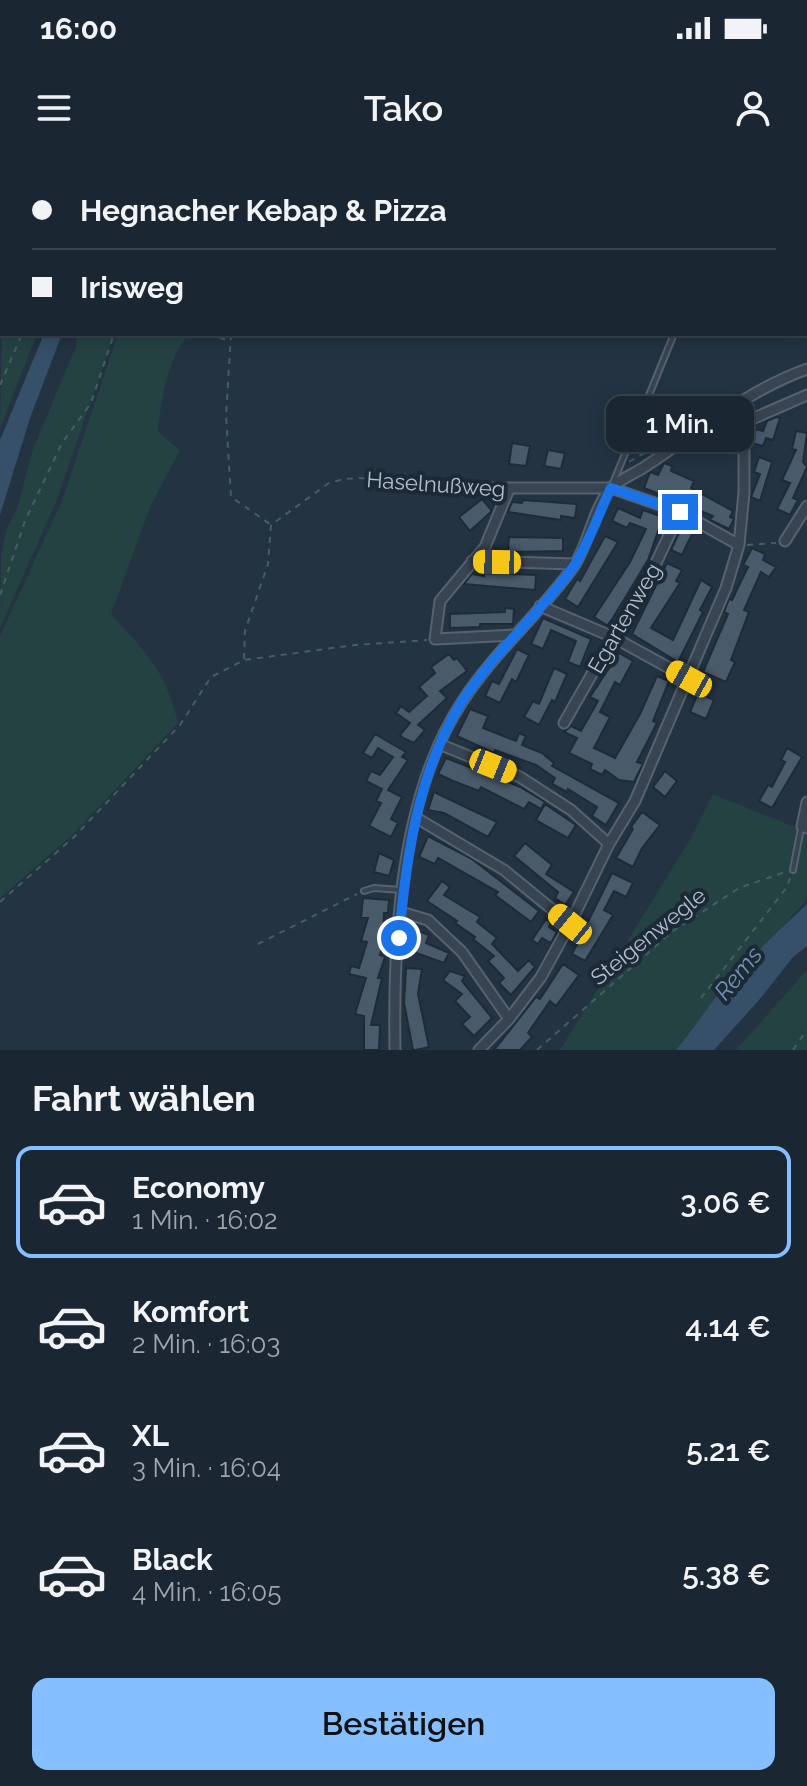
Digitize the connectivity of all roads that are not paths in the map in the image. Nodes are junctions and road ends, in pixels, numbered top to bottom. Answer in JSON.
{"nodes":[{"id":1,"x":673,"y":336,"type":"edge"},
{"id":2,"x":807,"y":369,"type":"edge"},
{"id":3,"x":807,"y":395,"type":"edge"},
{"id":4,"x":719,"y":414,"type":"junction"},
{"id":5,"x":736,"y":426,"type":"junction"},
{"id":6,"x":493,"y":488,"type":"road end"},
{"id":7,"x":611,"y":488,"type":"junction"},
{"id":8,"x":509,"y":489,"type":"junction"},
{"id":9,"x":807,"y":506,"type":"edge"},
{"id":10,"x":680,"y":512,"type":"junction"},
{"id":11,"x":785,"y":541,"type":"road end"},
{"id":12,"x":739,"y":545,"type":"junction"},
{"id":13,"x":472,"y":561,"type":"junction"},
{"id":14,"x":575,"y":564,"type":"junction"},
{"id":15,"x":540,"y":606,"type":"junction"},
{"id":16,"x":513,"y":635,"type":"junction"},
{"id":17,"x":613,"y":637,"type":"junction"},
{"id":18,"x":689,"y":679,"type":"junction"},
{"id":19,"x":564,"y":723,"type":"dead end"},
{"id":20,"x":439,"y":744,"type":"junction"},
{"id":21,"x":807,"y":802,"type":"edge"},
{"id":22,"x":415,"y":817,"type":"junction"},
{"id":23,"x":804,"y":827,"type":"edge"},
{"id":24,"x":609,"y":844,"type":"junction"},
{"id":25,"x":793,"y":870,"type":"road end"},
{"id":26,"x":403,"y":890,"type":"junction"},
{"id":27,"x":364,"y":891,"type":"road end"},
{"id":28,"x":401,"y":912,"type":"junction"},
{"id":29,"x":570,"y":924,"type":"junction"},
{"id":30,"x":509,"y":1019,"type":"junction"},
{"id":31,"x":395,"y":1050,"type":"edge"},
{"id":32,"x":479,"y":1050,"type":"edge"}],
"edges":[{"from":1,"to":7,"type":"lane"},
{"from":2,"to":4,"type":"street"},
{"from":3,"to":5,"type":"street"},
{"from":4,"to":5,"type":"street"},
{"from":4,"to":7,"type":"street"},
{"from":5,"to":12,"type":"street"},
{"from":6,"to":8,"type":"street","name":"Haselnußweg"},
{"from":7,"to":8,"type":"street","name":"Haselnußweg"},
{"from":7,"to":10,"type":"street"},
{"from":7,"to":14,"type":"street"},
{"from":8,"to":13,"type":"street"},
{"from":9,"to":11,"type":"street"},
{"from":10,"to":12,"type":"street"},
{"from":10,"to":17,"type":"street","name":"Egartenweg"},
{"from":12,"to":18,"type":"street"},
{"from":13,"to":14,"type":"street"},
{"from":13,"to":16,"type":"street"},
{"from":14,"to":15,"type":"street"},
{"from":15,"to":16,"type":"street"},
{"from":15,"to":17,"type":"street"},
{"from":16,"to":20,"type":"street"},
{"from":17,"to":18,"type":"street"},
{"from":17,"to":19,"type":"street","name":"Egartenweg"},
{"from":18,"to":24,"type":"street"},
{"from":20,"to":22,"type":"street"},
{"from":20,"to":24,"type":"street"},
{"from":21,"to":23,"type":"street"},
{"from":22,"to":26,"type":"street"},
{"from":22,"to":29,"type":"street"},
{"from":23,"to":25,"type":"lane"},
{"from":24,"to":29,"type":"street"},
{"from":26,"to":27,"type":"lane"},
{"from":26,"to":28,"type":"street"},
{"from":28,"to":30,"type":"street"},
{"from":28,"to":31,"type":"street"},
{"from":29,"to":30,"type":"street"},
{"from":30,"to":32,"type":"street"}]}
